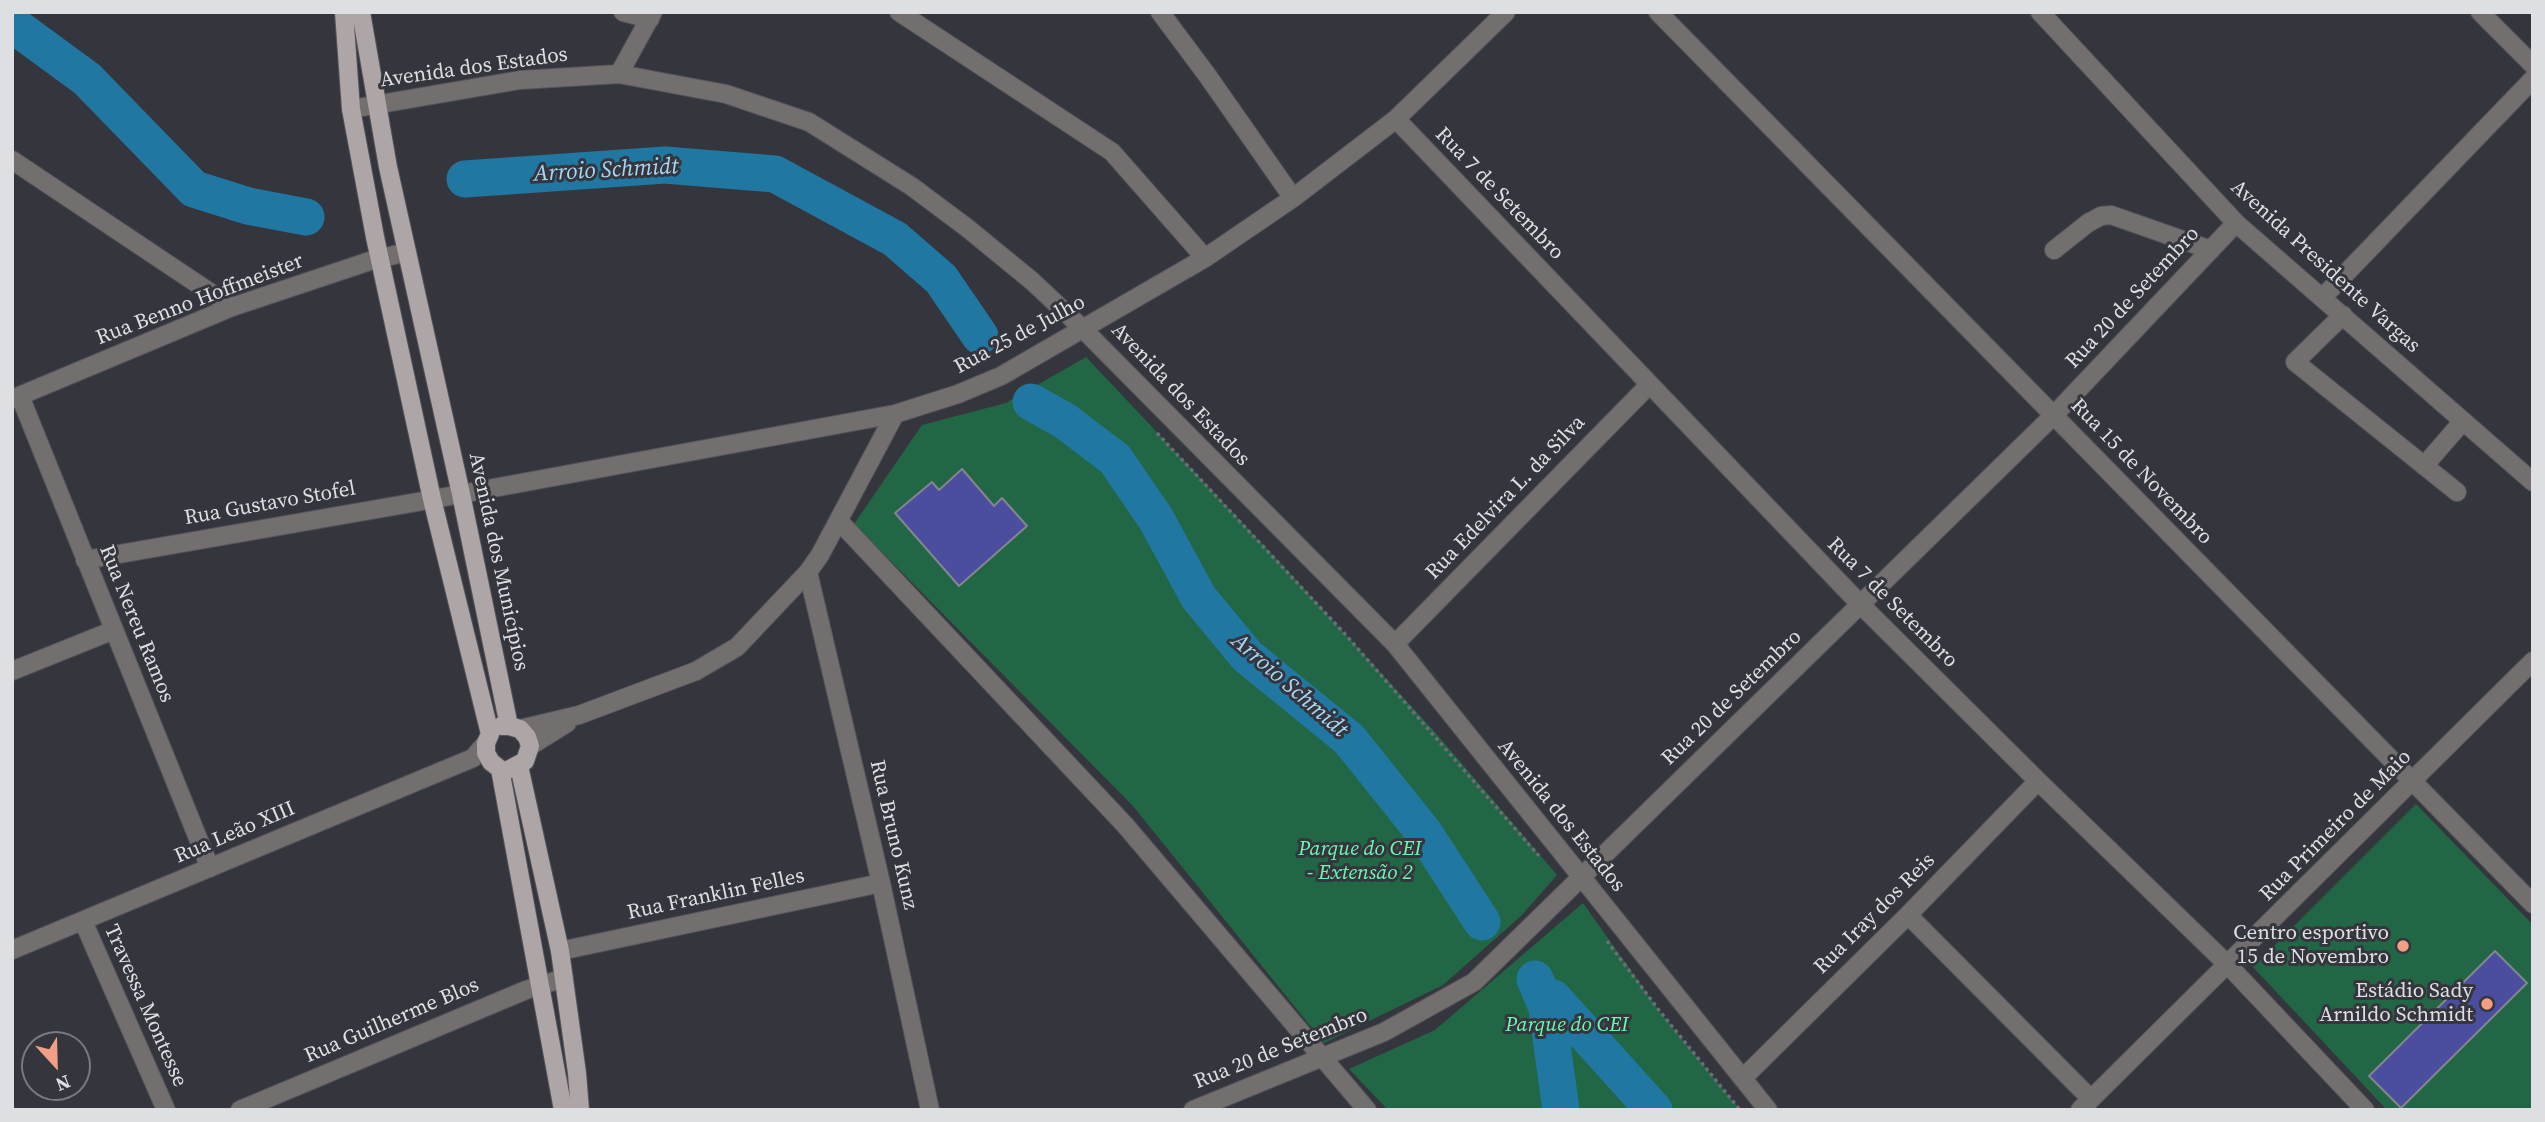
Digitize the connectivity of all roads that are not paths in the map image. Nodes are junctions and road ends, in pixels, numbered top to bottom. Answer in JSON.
{"nodes":[{"id":1,"x":344,"y":12,"type":"edge"},
{"id":2,"x":361,"y":12,"type":"edge"},
{"id":3,"x":623,"y":12,"type":"edge"},
{"id":4,"x":899,"y":12,"type":"edge"},
{"id":5,"x":1160,"y":12,"type":"edge"},
{"id":6,"x":1506,"y":12,"type":"edge"},
{"id":7,"x":1658,"y":12,"type":"edge"},
{"id":8,"x":2040,"y":12,"type":"edge"},
{"id":9,"x":2480,"y":12,"type":"edge"},
{"id":10,"x":651,"y":15,"type":"edge"},
{"id":11,"x":2533,"y":65,"type":"edge"},
{"id":12,"x":619,"y":74,"type":"junction"},
{"id":13,"x":2533,"y":79,"type":"edge"},
{"id":14,"x":376,"y":104,"type":"junction"},
{"id":15,"x":351,"y":109,"type":"junction"},
{"id":16,"x":1396,"y":119,"type":"junction"},
{"id":17,"x":12,"y":160,"type":"edge"},
{"id":18,"x":1293,"y":198,"type":"junction"},
{"id":19,"x":2236,"y":223,"type":"junction"},
{"id":20,"x":2054,"y":250,"type":"dead end"},
{"id":21,"x":2211,"y":250,"type":"junction"},
{"id":22,"x":407,"y":252,"type":"junction"},
{"id":23,"x":380,"y":258,"type":"junction"},
{"id":24,"x":1205,"y":258,"type":"junction"},
{"id":25,"x":2323,"y":297,"type":"junction"},
{"id":26,"x":232,"y":307,"type":"junction"},
{"id":27,"x":2343,"y":315,"type":"junction"},
{"id":28,"x":1082,"y":328,"type":"junction"},
{"id":29,"x":1649,"y":384,"type":"junction"},
{"id":30,"x":16,"y":398,"type":"edge"},
{"id":31,"x":895,"y":414,"type":"junction"},
{"id":32,"x":2054,"y":415,"type":"junction"},
{"id":33,"x":2463,"y":421,"type":"junction"},
{"id":34,"x":2424,"y":466,"type":"junction"},
{"id":35,"x":2533,"y":482,"type":"edge"},
{"id":36,"x":2457,"y":492,"type":"dead end"},
{"id":37,"x":461,"y":494,"type":"junction"},
{"id":38,"x":432,"y":499,"type":"junction"},
{"id":39,"x":838,"y":521,"type":"junction"},
{"id":40,"x":85,"y":559,"type":"junction"},
{"id":41,"x":808,"y":572,"type":"junction"},
{"id":42,"x":1860,"y":604,"type":"junction"},
{"id":43,"x":114,"y":629,"type":"junction"},
{"id":44,"x":1395,"y":644,"type":"junction"},
{"id":45,"x":2533,"y":661,"type":"edge"},
{"id":46,"x":12,"y":671,"type":"edge"},
{"id":47,"x":579,"y":715,"type":"junction"},
{"id":48,"x":515,"y":727,"type":"junction"},
{"id":49,"x":488,"y":739,"type":"junction"},
{"id":50,"x":530,"y":746,"type":"junction"},
{"id":51,"x":488,"y":763,"type":"junction"},
{"id":52,"x":519,"y":766,"type":"junction"},
{"id":53,"x":2038,"y":781,"type":"junction"},
{"id":54,"x":2414,"y":781,"type":"junction"},
{"id":55,"x":210,"y":868,"type":"junction"},
{"id":56,"x":1581,"y":879,"type":"junction"},
{"id":57,"x":881,"y":883,"type":"junction"},
{"id":58,"x":2533,"y":904,"type":"edge"},
{"id":59,"x":1908,"y":915,"type":"junction"},
{"id":60,"x":83,"y":921,"type":"junction"},
{"id":61,"x":12,"y":950,"type":"edge"},
{"id":62,"x":559,"y":951,"type":"junction"},
{"id":63,"x":2228,"y":965,"type":"junction"},
{"id":64,"x":564,"y":978,"type":"junction"},
{"id":65,"x":540,"y":984,"type":"junction"},
{"id":66,"x":1323,"y":1055,"type":"junction"},
{"id":67,"x":1742,"y":1078,"type":"junction"},
{"id":68,"x":2086,"y":1104,"type":"edge"},
{"id":69,"x":166,"y":1110,"type":"edge"},
{"id":70,"x":240,"y":1110,"type":"edge"},
{"id":71,"x":562,"y":1110,"type":"edge"},
{"id":72,"x":580,"y":1110,"type":"edge"},
{"id":73,"x":930,"y":1110,"type":"edge"},
{"id":74,"x":1193,"y":1110,"type":"edge"},
{"id":75,"x":1367,"y":1110,"type":"edge"},
{"id":76,"x":1768,"y":1110,"type":"edge"},
{"id":77,"x":2365,"y":1110,"type":"edge"}],
"edges":[{"from":1,"to":15,"type":"main road"},
{"from":2,"to":14,"type":"main road","name":"Avenida dos Municípios"},
{"from":3,"to":10,"type":"street"},
{"from":4,"to":24,"type":"street"},
{"from":5,"to":18,"type":"street"},
{"from":6,"to":16,"type":"street","name":"Rua 25 de Julho"},
{"from":7,"to":32,"type":"street","name":"Rua 15 de Novembro"},
{"from":8,"to":19,"type":"street","name":"Avenida Presidente Vargas"},
{"from":9,"to":11,"type":"street"},
{"from":10,"to":12,"type":"street"},
{"from":12,"to":14,"type":"street","name":"Avenida dos Estados"},
{"from":12,"to":28,"type":"street","name":"Avenida dos Estados"},
{"from":13,"to":25,"type":"street"},
{"from":14,"to":15,"type":"street","name":"Avenida dos Estados"},
{"from":14,"to":22,"type":"main road","name":"Avenida dos Municípios"},
{"from":15,"to":23,"type":"main road"},
{"from":16,"to":18,"type":"street","name":"Rua 25 de Julho"},
{"from":16,"to":29,"type":"street","name":"Rua 7 de Setembro"},
{"from":17,"to":26,"type":"street"},
{"from":18,"to":24,"type":"street","name":"Rua 25 de Julho"},
{"from":19,"to":21,"type":"street","name":"Rua 20 de Setembro"},
{"from":19,"to":25,"type":"street","name":"Avenida Presidente Vargas"},
{"from":20,"to":21,"type":"street"},
{"from":21,"to":32,"type":"street","name":"Rua 20 de Setembro"},
{"from":22,"to":23,"type":"street","name":"Rua Benno Hoffmeister"},
{"from":22,"to":37,"type":"main road","name":"Avenida dos Municípios"},
{"from":23,"to":26,"type":"street","name":"Rua Benno Hoffmeister"},
{"from":23,"to":38,"type":"main road"},
{"from":24,"to":28,"type":"street","name":"Rua 25 de Julho"},
{"from":25,"to":27,"type":"street","name":"Avenida Presidente Vargas"},
{"from":26,"to":30,"type":"street","name":"Rua Benno Hoffmeister"},
{"from":27,"to":33,"type":"street","name":"Avenida Presidente Vargas"},
{"from":27,"to":34,"type":"street"},
{"from":28,"to":31,"type":"street","name":"Rua 25 de Julho"},
{"from":28,"to":44,"type":"street","name":"Avenida dos Estados"},
{"from":29,"to":42,"type":"street","name":"Rua 7 de Setembro"},
{"from":29,"to":44,"type":"street","name":"Rua Edelvira L. da Silva"},
{"from":30,"to":40,"type":"street","name":"Rua Nereu Ramos"},
{"from":31,"to":37,"type":"street","name":"Rua 25 de Julho"},
{"from":31,"to":39,"type":"street"},
{"from":32,"to":42,"type":"street","name":"Rua 20 de Setembro"},
{"from":32,"to":54,"type":"street","name":"Rua 15 de Novembro"},
{"from":33,"to":34,"type":"street"},
{"from":33,"to":35,"type":"street","name":"Avenida Presidente Vargas"},
{"from":34,"to":36,"type":"street"},
{"from":37,"to":38,"type":"street","name":"Rua Gustavo Stofel"},
{"from":37,"to":48,"type":"main road","name":"Avenida dos Municípios"},
{"from":38,"to":40,"type":"street","name":"Rua Gustavo Stofel"},
{"from":38,"to":49,"type":"main road"},
{"from":39,"to":41,"type":"street"},
{"from":39,"to":66,"type":"street"},
{"from":40,"to":43,"type":"street","name":"Rua Nereu Ramos"},
{"from":41,"to":47,"type":"street"},
{"from":41,"to":57,"type":"street","name":"Rua Bruno Kunz"},
{"from":42,"to":53,"type":"street","name":"Rua 7 de Setembro"},
{"from":42,"to":56,"type":"street","name":"Rua 20 de Setembro"},
{"from":43,"to":46,"type":"street"},
{"from":43,"to":55,"type":"street","name":"Rua Nereu Ramos"},
{"from":44,"to":56,"type":"street","name":"Avenida dos Estados"},
{"from":45,"to":54,"type":"street","name":"Rua Primeiro de Maio"},
{"from":47,"to":48,"type":"street"},
{"from":47,"to":50,"type":"street"},
{"from":48,"to":49,"type":"main road"},
{"from":48,"to":50,"type":"main road","name":"Avenida dos Municípios"},
{"from":49,"to":51,"type":"main road"},
{"from":50,"to":52,"type":"main road"},
{"from":51,"to":52,"type":"main road"},
{"from":51,"to":55,"type":"street","name":"Rua Leão XIII"},
{"from":51,"to":65,"type":"main road"},
{"from":52,"to":62,"type":"main road"},
{"from":53,"to":59,"type":"street","name":"Rua Iray dos Reis"},
{"from":53,"to":63,"type":"street","name":"Rua 7 de Setembro"},
{"from":54,"to":58,"type":"street","name":"Rua 15 de Novembro"},
{"from":54,"to":63,"type":"street","name":"Rua Primeiro de Maio"},
{"from":55,"to":60,"type":"street","name":"Rua Leão XIII"},
{"from":56,"to":66,"type":"street","name":"Rua 20 de Setembro"},
{"from":56,"to":67,"type":"street","name":"Avenida dos Estados"},
{"from":57,"to":62,"type":"street","name":"Rua Franklin Felles"},
{"from":57,"to":73,"type":"street","name":"Rua Bruno Kunz"},
{"from":59,"to":67,"type":"street","name":"Rua Iray dos Reis"},
{"from":59,"to":68,"type":"street"},
{"from":60,"to":61,"type":"street","name":"Rua Leão XIII"},
{"from":60,"to":69,"type":"street","name":"Travessa Montesse"},
{"from":62,"to":64,"type":"main road"},
{"from":63,"to":68,"type":"street","name":"Rua Primeiro de Maio"},
{"from":63,"to":77,"type":"street","name":"Rua 7 de Setembro"},
{"from":64,"to":65,"type":"street","name":"Rua Guilherme Blos"},
{"from":64,"to":72,"type":"main road"},
{"from":65,"to":70,"type":"street","name":"Rua Guilherme Blos"},
{"from":65,"to":71,"type":"main road"},
{"from":66,"to":74,"type":"street","name":"Rua 20 de Setembro"},
{"from":66,"to":75,"type":"street"},
{"from":67,"to":76,"type":"street","name":"Avenida dos Estados"}]}
